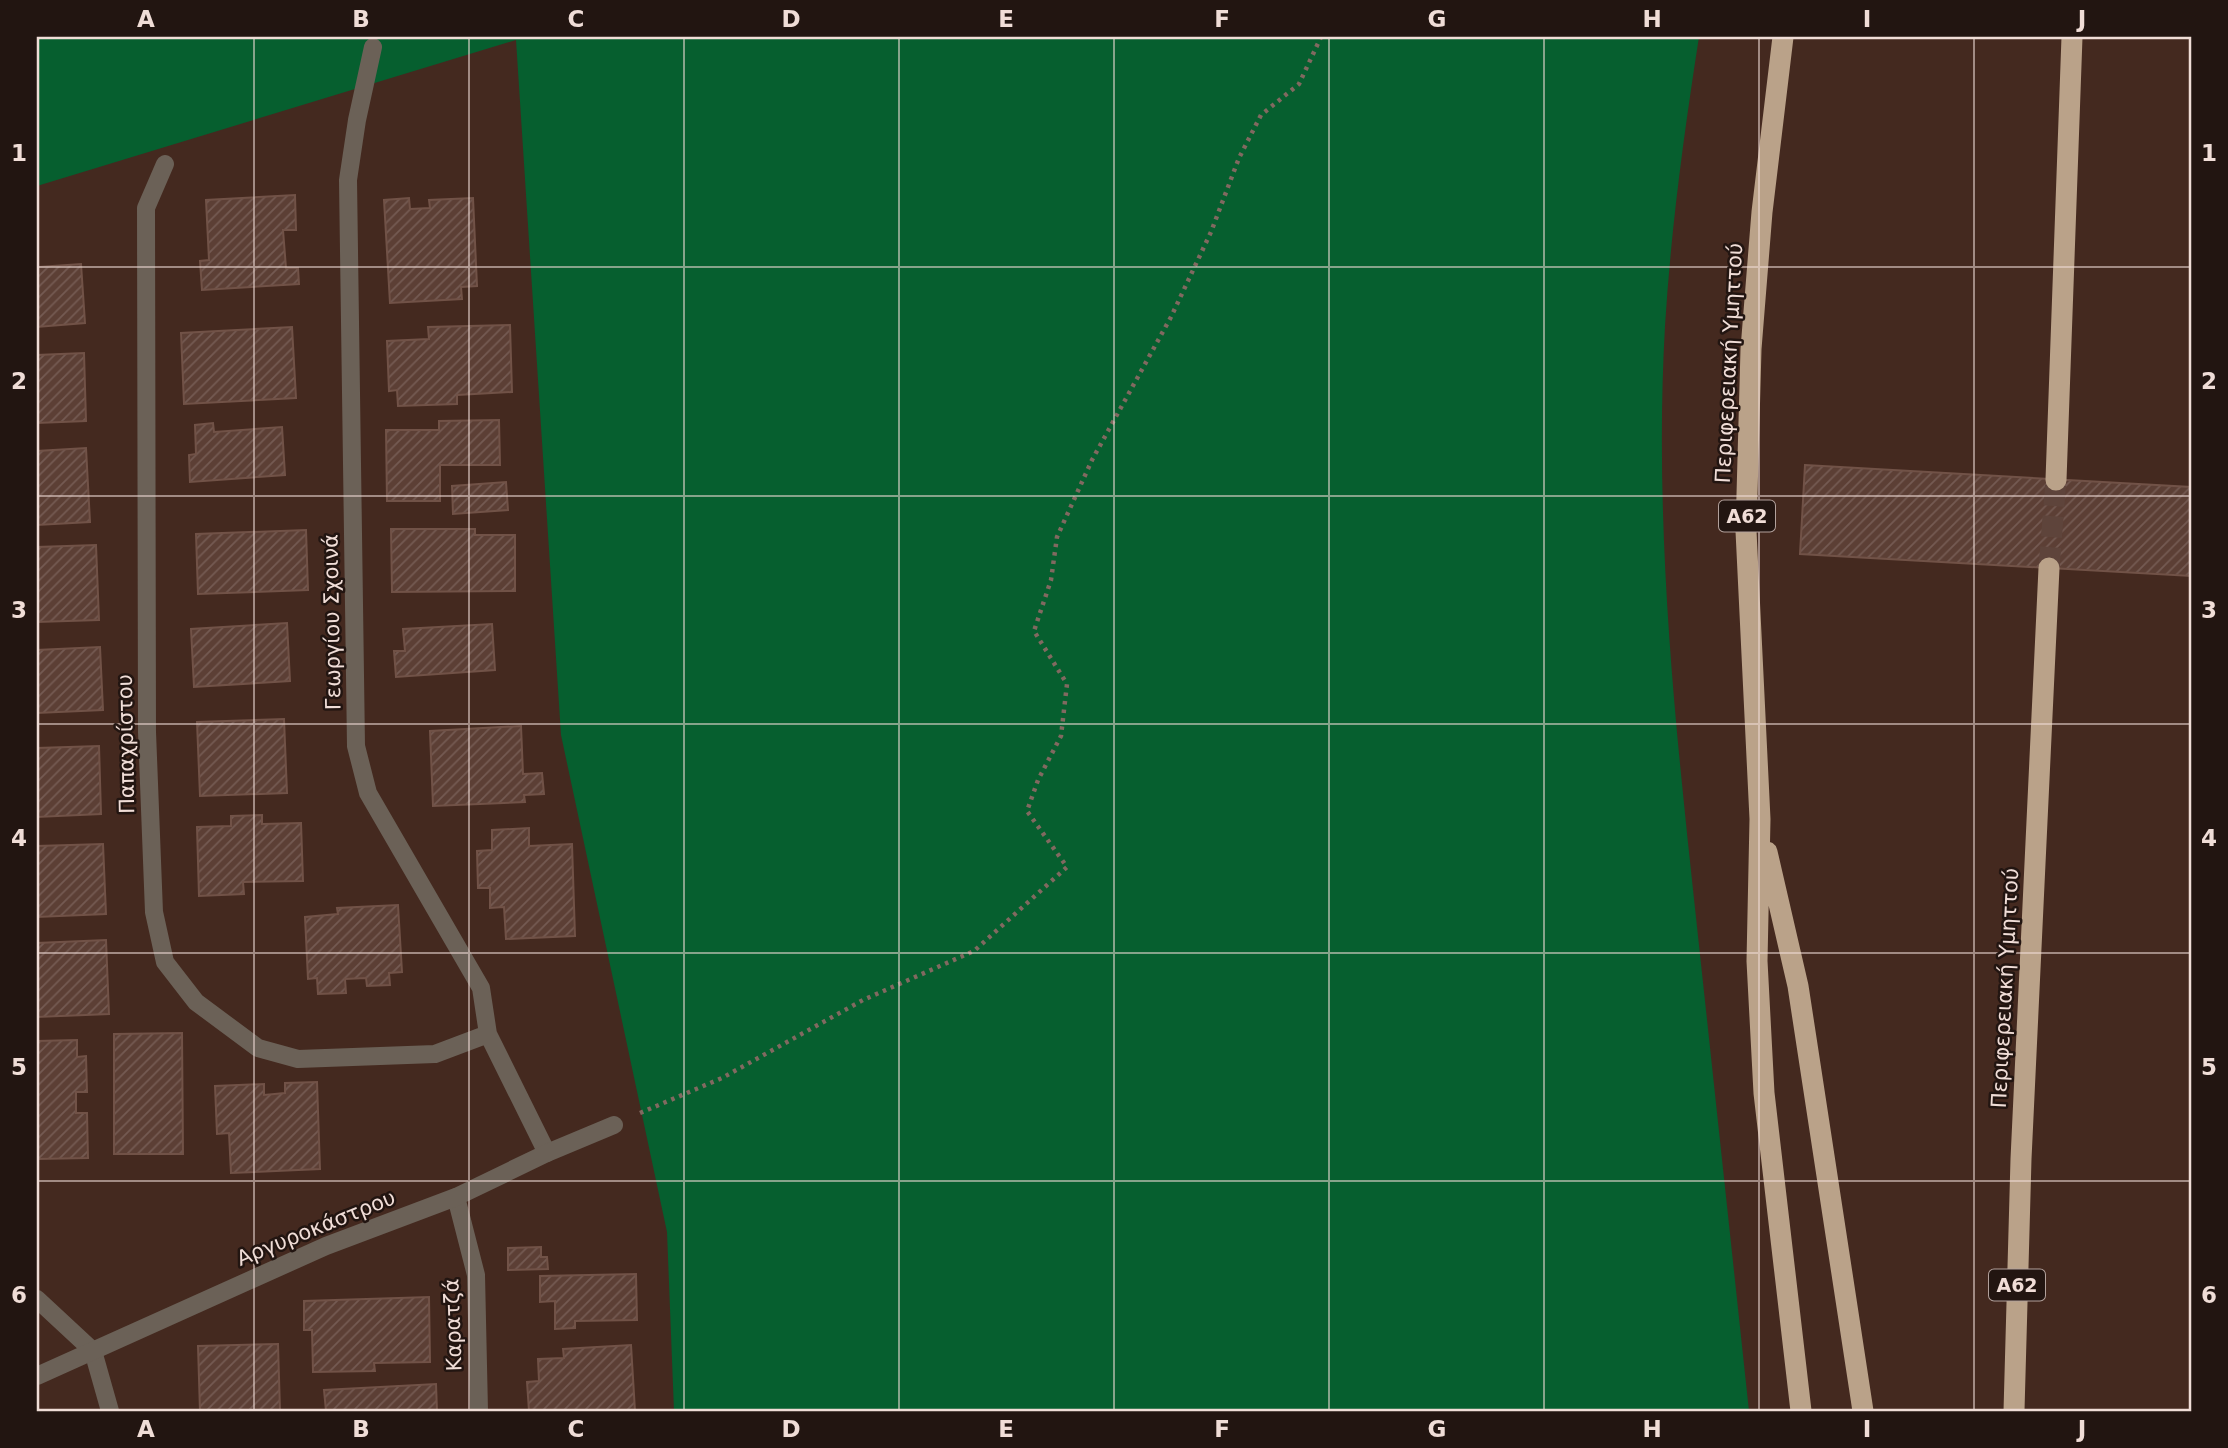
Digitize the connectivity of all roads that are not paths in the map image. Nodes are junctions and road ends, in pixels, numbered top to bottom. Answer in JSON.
{"nodes":[{"id":1,"x":1783,"y":37,"type":"edge"},
{"id":2,"x":2072,"y":37,"type":"edge"},
{"id":3,"x":373,"y":47,"type":"dead end"},
{"id":4,"x":165,"y":164,"type":"dead end"},
{"id":5,"x":2056,"y":480,"type":"tunnel mouth"},
{"id":6,"x":2049,"y":568,"type":"tunnel mouth"},
{"id":7,"x":1760,"y":819,"type":"junction"},
{"id":8,"x":488,"y":1034,"type":"junction"},
{"id":9,"x":614,"y":1125,"type":"road end"},
{"id":10,"x":547,"y":1153,"type":"junction"},
{"id":11,"x":456,"y":1197,"type":"junction"},
{"id":12,"x":37,"y":1299,"type":"edge"},
{"id":13,"x":93,"y":1351,"type":"junction"},
{"id":14,"x":37,"y":1376,"type":"edge"},
{"id":15,"x":110,"y":1411,"type":"edge"},
{"id":16,"x":479,"y":1411,"type":"edge"},
{"id":17,"x":1801,"y":1411,"type":"edge"},
{"id":18,"x":1863,"y":1411,"type":"edge"},
{"id":19,"x":2014,"y":1411,"type":"edge"}],
"edges":[{"from":1,"to":7,"type":"highway","name":"Περιφερειακή Υμηττού","number":"Α62"},
{"from":2,"to":5,"type":"highway"},
{"from":3,"to":8,"type":"street","name":"Γεωργίου Σχοινά"},
{"from":4,"to":8,"type":"street","name":"Παπαχρίστου"},
{"from":6,"to":19,"type":"highway","name":"Περιφερειακή Υμηττού","number":"Α62"},
{"from":7,"to":17,"type":"highway"},
{"from":7,"to":18,"type":"highway"},
{"from":8,"to":10,"type":"street","name":"Γεωργίου Σχοινά"},
{"from":9,"to":10,"type":"street","name":"Αργυροκάστρου"},
{"from":10,"to":11,"type":"street","name":"Αργυροκάστρου"},
{"from":11,"to":13,"type":"street","name":"Αργυροκάστρου"},
{"from":11,"to":16,"type":"street","name":"Καρατζά"},
{"from":12,"to":13,"type":"street"},
{"from":13,"to":14,"type":"street","name":"Αργυροκάστρου"},
{"from":13,"to":15,"type":"street"}]}
